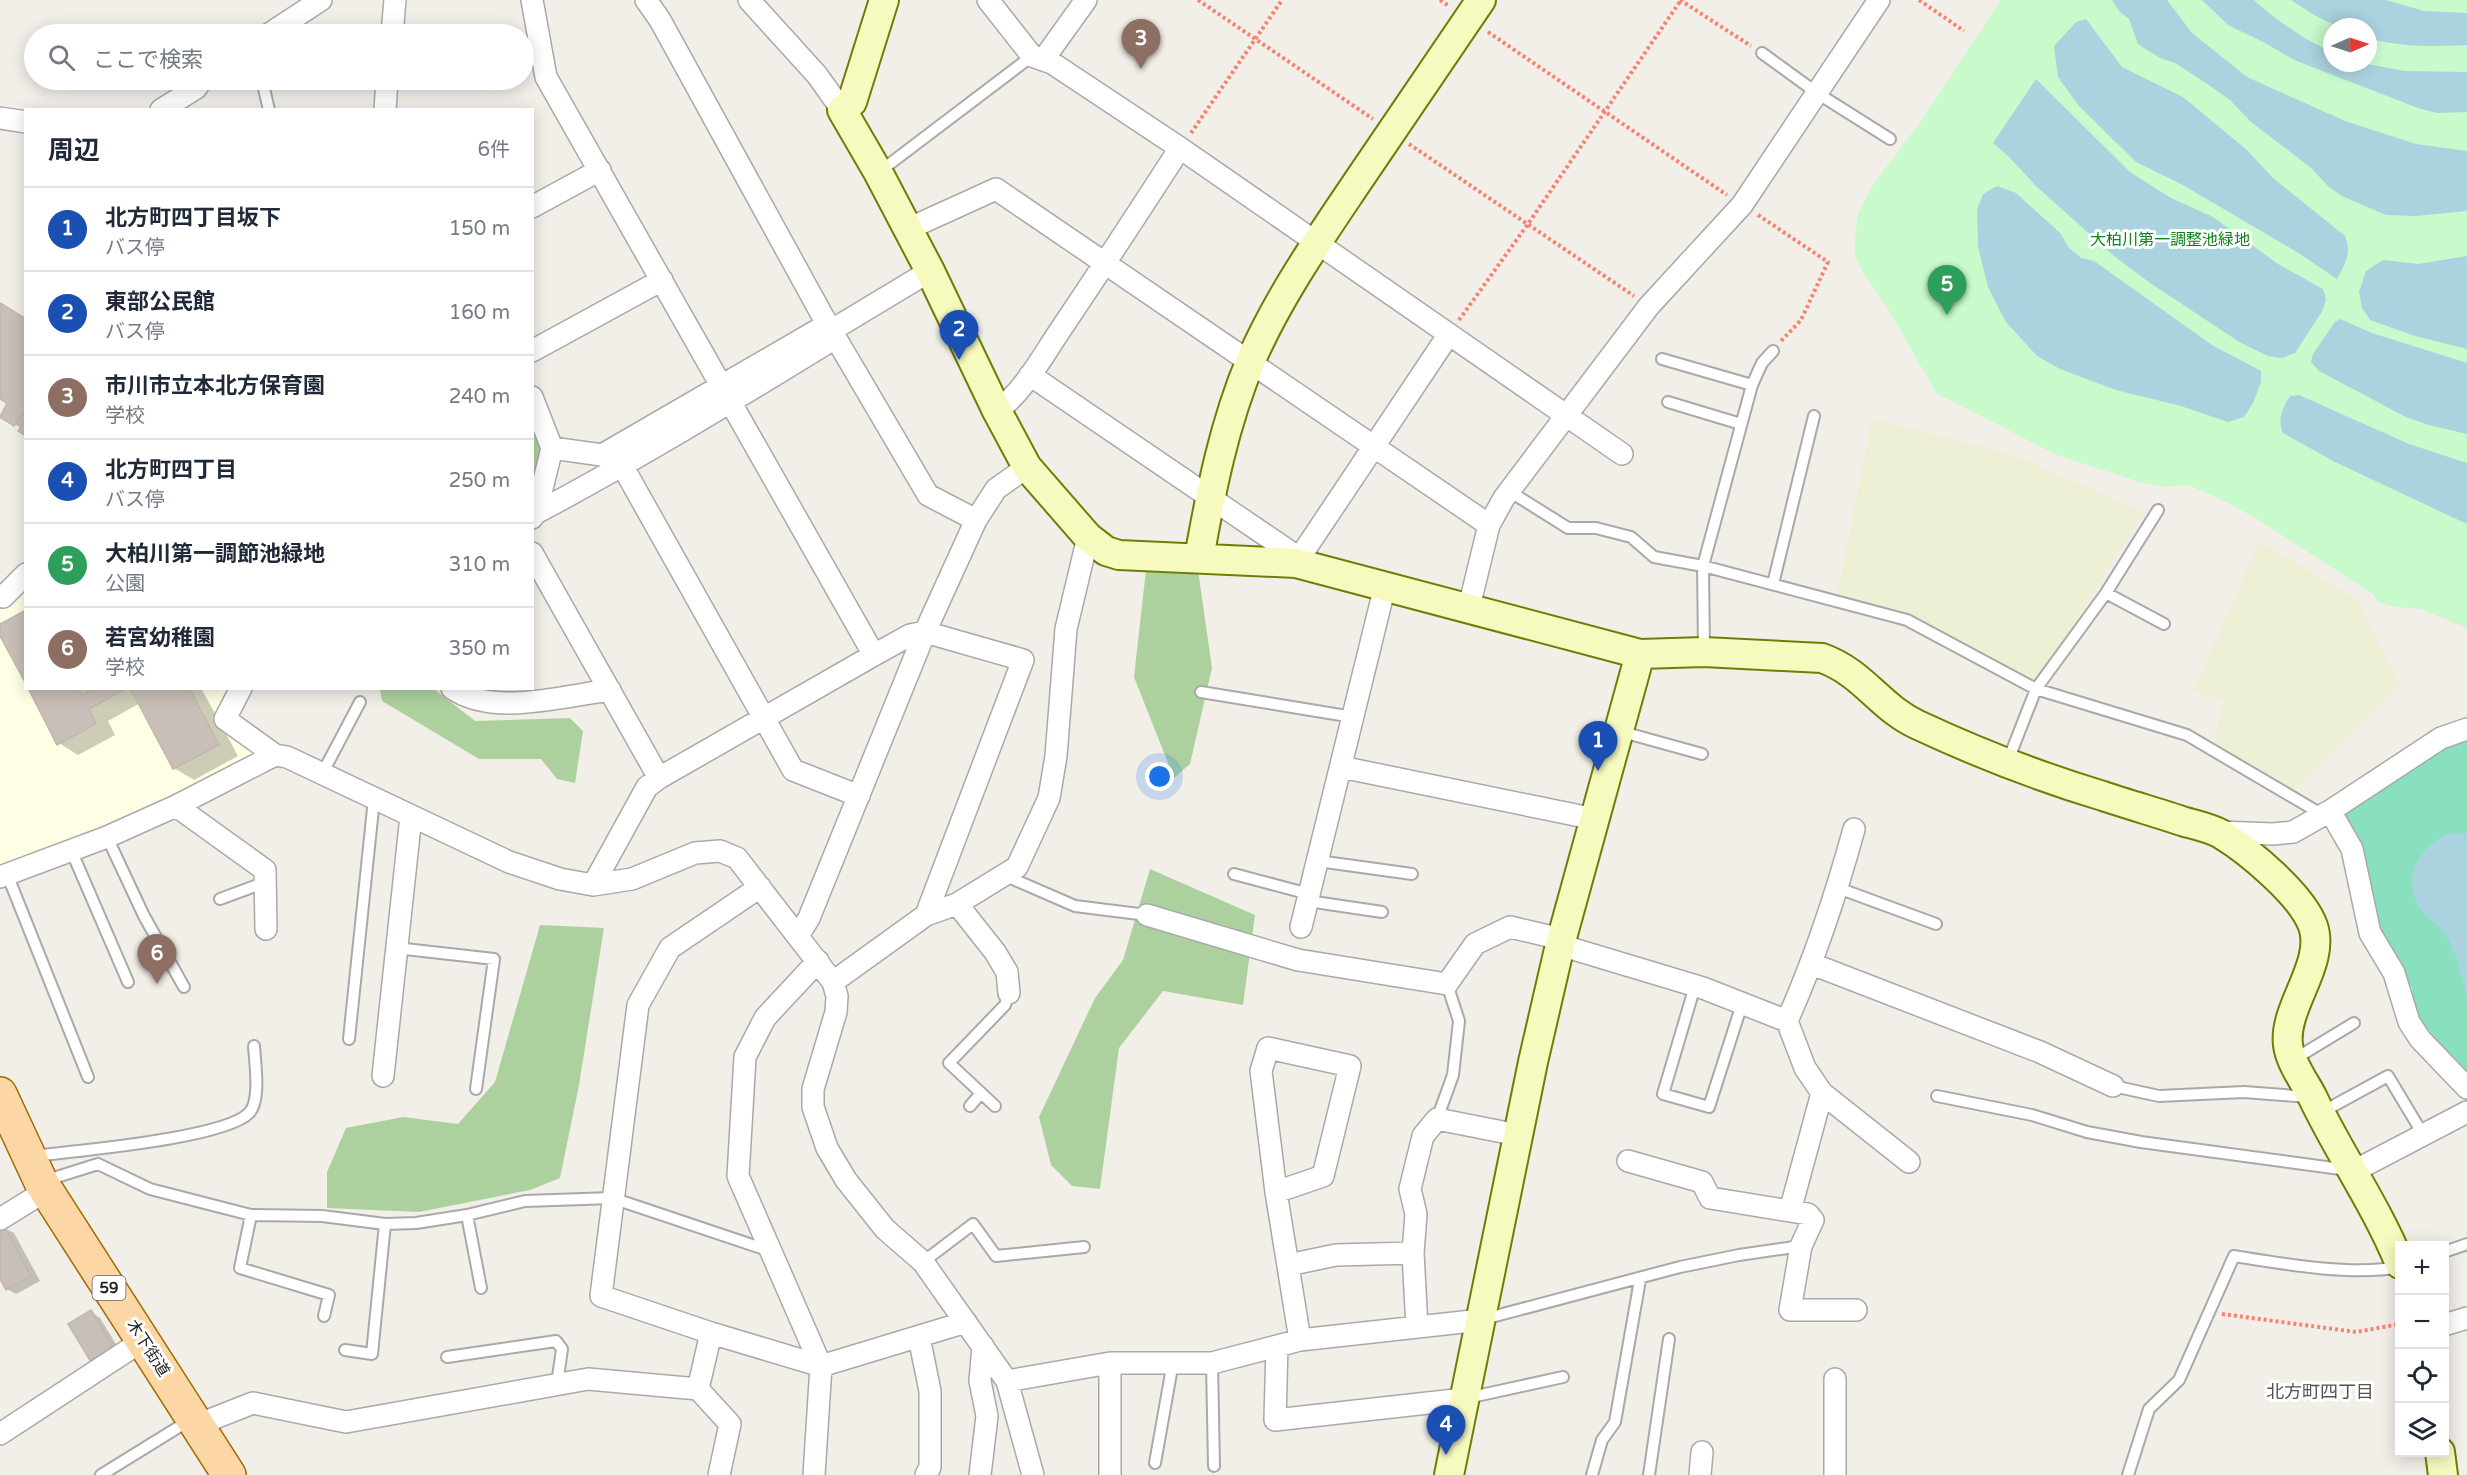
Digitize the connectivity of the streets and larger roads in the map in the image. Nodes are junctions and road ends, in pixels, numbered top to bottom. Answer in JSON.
{"nodes":[{"id":1,"x":321,"y":0,"type":"edge"},
{"id":2,"x":395,"y":0,"type":"edge"},
{"id":3,"x":532,"y":0,"type":"edge"},
{"id":4,"x":646,"y":0,"type":"edge"},
{"id":5,"x":749,"y":0,"type":"edge"},
{"id":6,"x":884,"y":0,"type":"edge"},
{"id":7,"x":988,"y":0,"type":"edge"},
{"id":8,"x":1086,"y":0,"type":"edge"},
{"id":9,"x":1879,"y":0,"type":"edge"},
{"id":10,"x":1474,"y":10,"type":"edge"},
{"id":11,"x":284,"y":24,"type":"edge"},
{"id":12,"x":393,"y":24,"type":"edge"},
{"id":13,"x":532,"y":24,"type":"edge"},
{"id":14,"x":534,"y":50,"type":"edge"},
{"id":15,"x":1038,"y":58,"type":"junction"},
{"id":16,"x":193,"y":90,"type":"edge"},
{"id":17,"x":386,"y":90,"type":"edge"},
{"id":18,"x":164,"y":108,"type":"edge"},
{"id":19,"x":385,"y":108,"type":"edge"},
{"id":20,"x":842,"y":110,"type":"junction"},
{"id":21,"x":0,"y":118,"type":"edge"},
{"id":22,"x":24,"y":122,"type":"edge"},
{"id":23,"x":1180,"y":148,"type":"junction"},
{"id":24,"x":600,"y":170,"type":"junction"},
{"id":25,"x":534,"y":206,"type":"edge"},
{"id":26,"x":908,"y":229,"type":"junction"},
{"id":27,"x":1317,"y":242,"type":"junction"},
{"id":28,"x":1106,"y":264,"type":"junction"},
{"id":29,"x":930,"y":271,"type":"junction"},
{"id":30,"x":662,"y":280,"type":"junction"},
{"id":31,"x":832,"y":330,"type":"junction"},
{"id":32,"x":1449,"y":334,"type":"junction"},
{"id":33,"x":534,"y":350,"type":"edge"},
{"id":34,"x":1251,"y":362,"type":"junction"},
{"id":35,"x":1030,"y":375,"type":"junction"},
{"id":36,"x":726,"y":395,"type":"junction"},
{"id":37,"x":534,"y":402,"type":"edge"},
{"id":38,"x":997,"y":411,"type":"junction"},
{"id":39,"x":1566,"y":415,"type":"junction"},
{"id":40,"x":1375,"y":447,"type":"junction"},
{"id":41,"x":552,"y":448,"type":"junction"},
{"id":42,"x":1622,"y":454,"type":"dead end"},
{"id":43,"x":623,"y":467,"type":"junction"},
{"id":44,"x":1027,"y":467,"type":"junction"},
{"id":45,"x":1209,"y":496,"type":"junction"},
{"id":46,"x":534,"y":515,"type":"edge"},
{"id":47,"x":976,"y":520,"type":"junction"},
{"id":48,"x":1489,"y":525,"type":"junction"},
{"id":49,"x":1088,"y":537,"type":"junction"},
{"id":50,"x":534,"y":557,"type":"edge"},
{"id":51,"x":1199,"y":558,"type":"junction"},
{"id":52,"x":1298,"y":560,"type":"junction"},
{"id":53,"x":24,"y":576,"type":"edge"},
{"id":54,"x":1385,"y":586,"type":"junction"},
{"id":55,"x":0,"y":595,"type":"edge"},
{"id":56,"x":1469,"y":607,"type":"junction"},
{"id":57,"x":925,"y":632,"type":"junction"},
{"id":58,"x":1640,"y":654,"type":"junction"},
{"id":59,"x":874,"y":655,"type":"junction"},
{"id":60,"x":240,"y":690,"type":"edge"},
{"id":61,"x":454,"y":690,"type":"edge"},
{"id":62,"x":610,"y":690,"type":"junction"},
{"id":63,"x":764,"y":717,"type":"junction"},
{"id":64,"x":2467,"y":729,"type":"edge"},
{"id":65,"x":275,"y":755,"type":"junction"},
{"id":66,"x":1341,"y":767,"type":"junction"},
{"id":67,"x":660,"y":778,"type":"junction"},
{"id":68,"x":859,"y":796,"type":"junction"},
{"id":69,"x":176,"y":806,"type":"junction"},
{"id":70,"x":2327,"y":813,"type":"junction"},
{"id":71,"x":411,"y":816,"type":"junction"},
{"id":72,"x":1595,"y":819,"type":"junction"},
{"id":73,"x":1854,"y":829,"type":"dead end"},
{"id":74,"x":2219,"y":832,"type":"junction"},
{"id":75,"x":4,"y":875,"type":"edge"},
{"id":76,"x":593,"y":885,"type":"junction"},
{"id":77,"x":760,"y":887,"type":"junction"},
{"id":78,"x":957,"y":904,"type":"junction"},
{"id":79,"x":926,"y":915,"type":"junction"},
{"id":80,"x":1147,"y":915,"type":"road end"},
{"id":81,"x":1301,"y":927,"type":"dead end"},
{"id":82,"x":266,"y":929,"type":"dead end"},
{"id":83,"x":798,"y":936,"type":"junction"},
{"id":84,"x":1560,"y":942,"type":"junction"},
{"id":85,"x":818,"y":961,"type":"junction"},
{"id":86,"x":1812,"y":964,"type":"junction"},
{"id":87,"x":833,"y":982,"type":"junction"},
{"id":88,"x":1009,"y":993,"type":"road end"},
{"id":89,"x":1787,"y":1021,"type":"junction"},
{"id":90,"x":383,"y":1076,"type":"dead end"},
{"id":91,"x":2113,"y":1086,"type":"road end"},
{"id":92,"x":2467,"y":1088,"type":"edge"},
{"id":93,"x":1822,"y":1093,"type":"junction"},
{"id":94,"x":0,"y":1094,"type":"edge"},
{"id":95,"x":2467,"y":1112,"type":"edge"},
{"id":96,"x":1518,"y":1135,"type":"junction"},
{"id":97,"x":1629,"y":1161,"type":"dead end"},
{"id":98,"x":1910,"y":1162,"type":"dead end"},
{"id":99,"x":2354,"y":1171,"type":"junction"},
{"id":100,"x":39,"y":1178,"type":"junction"},
{"id":101,"x":1276,"y":1192,"type":"junction"},
{"id":102,"x":1791,"y":1211,"type":"junction"},
{"id":103,"x":0,"y":1219,"type":"edge"},
{"id":104,"x":1413,"y":1253,"type":"junction"},
{"id":105,"x":2395,"y":1256,"type":"edge"},
{"id":106,"x":1288,"y":1265,"type":"junction"},
{"id":107,"x":1856,"y":1310,"type":"dead end"},
{"id":108,"x":2467,"y":1318,"type":"edge"},
{"id":109,"x":1481,"y":1320,"type":"junction"},
{"id":110,"x":966,"y":1322,"type":"junction"},
{"id":111,"x":2449,"y":1324,"type":"edge"},
{"id":112,"x":1417,"y":1327,"type":"junction"},
{"id":113,"x":711,"y":1333,"type":"junction"},
{"id":114,"x":919,"y":1337,"type":"junction"},
{"id":115,"x":1300,"y":1340,"type":"junction"},
{"id":116,"x":142,"y":1341,"type":"junction"},
{"id":117,"x":983,"y":1346,"type":"junction"},
{"id":118,"x":1277,"y":1346,"type":"junction"},
{"id":119,"x":1110,"y":1364,"type":"junction"},
{"id":120,"x":821,"y":1366,"type":"junction"},
{"id":121,"x":1835,"y":1379,"type":"dead end"},
{"id":122,"x":1006,"y":1381,"type":"junction"},
{"id":123,"x":698,"y":1389,"type":"junction"},
{"id":124,"x":1464,"y":1399,"type":"junction"},
{"id":125,"x":195,"y":1422,"type":"junction"},
{"id":126,"x":0,"y":1432,"type":"edge"},
{"id":127,"x":1702,"y":1452,"type":"dead end"},
{"id":128,"x":2441,"y":1457,"type":"edge"},
{"id":129,"x":229,"y":1475,"type":"edge"},
{"id":130,"x":719,"y":1475,"type":"edge"},
{"id":131,"x":814,"y":1475,"type":"edge"},
{"id":132,"x":926,"y":1475,"type":"edge"},
{"id":133,"x":980,"y":1475,"type":"edge"},
{"id":134,"x":1033,"y":1475,"type":"edge"},
{"id":135,"x":1110,"y":1475,"type":"edge"},
{"id":136,"x":1449,"y":1475,"type":"edge"},
{"id":137,"x":1700,"y":1475,"type":"edge"},
{"id":138,"x":1835,"y":1475,"type":"edge"},
{"id":139,"x":2443,"y":1475,"type":"edge"}],
"edges":[{"from":1,"to":11,"type":"street"},
{"from":2,"to":12,"type":"street"},
{"from":3,"to":13,"type":"street"},
{"from":4,"to":31,"type":"street"},
{"from":5,"to":20,"type":"street"},
{"from":6,"to":20,"type":"street"},
{"from":7,"to":15,"type":"street"},
{"from":8,"to":15,"type":"street"},
{"from":9,"to":39,"type":"street"},
{"from":10,"to":27,"type":"street"},
{"from":14,"to":24,"type":"street"},
{"from":15,"to":23,"type":"street"},
{"from":16,"to":18,"type":"street"},
{"from":17,"to":19,"type":"street"},
{"from":20,"to":26,"type":"street"},
{"from":21,"to":22,"type":"street"},
{"from":23,"to":27,"type":"street"},
{"from":23,"to":28,"type":"street"},
{"from":24,"to":25,"type":"street"},
{"from":24,"to":30,"type":"street"},
{"from":26,"to":28,"type":"street"},
{"from":26,"to":29,"type":"street"},
{"from":27,"to":32,"type":"street"},
{"from":27,"to":34,"type":"street"},
{"from":28,"to":34,"type":"street"},
{"from":28,"to":35,"type":"street"},
{"from":29,"to":31,"type":"street"},
{"from":29,"to":38,"type":"street"},
{"from":30,"to":33,"type":"street"},
{"from":30,"to":36,"type":"street"},
{"from":31,"to":36,"type":"street"},
{"from":31,"to":47,"type":"street"},
{"from":32,"to":39,"type":"street"},
{"from":32,"to":40,"type":"street"},
{"from":34,"to":40,"type":"street"},
{"from":34,"to":45,"type":"street"},
{"from":35,"to":38,"type":"street"},
{"from":35,"to":45,"type":"street"},
{"from":36,"to":41,"type":"street"},
{"from":36,"to":43,"type":"street"},
{"from":36,"to":59,"type":"street"},
{"from":37,"to":41,"type":"street"},
{"from":38,"to":44,"type":"street"},
{"from":39,"to":42,"type":"street"},
{"from":39,"to":48,"type":"street"},
{"from":40,"to":48,"type":"street"},
{"from":40,"to":52,"type":"street"},
{"from":41,"to":46,"type":"street"},
{"from":43,"to":46,"type":"street"},
{"from":43,"to":63,"type":"street"},
{"from":44,"to":47,"type":"street"},
{"from":44,"to":49,"type":"street"},
{"from":45,"to":51,"type":"street"},
{"from":45,"to":52,"type":"street"},
{"from":47,"to":57,"type":"street"},
{"from":48,"to":56,"type":"street"},
{"from":49,"to":51,"type":"street"},
{"from":49,"to":78,"type":"street"},
{"from":50,"to":62,"type":"street"},
{"from":51,"to":52,"type":"street"},
{"from":52,"to":54,"type":"street"},
{"from":53,"to":55,"type":"street"},
{"from":54,"to":56,"type":"street"},
{"from":54,"to":66,"type":"street"},
{"from":56,"to":58,"type":"street"},
{"from":57,"to":59,"type":"street"},
{"from":57,"to":68,"type":"street"},
{"from":57,"to":79,"type":"street"},
{"from":58,"to":72,"type":"street"},
{"from":58,"to":74,"type":"street"},
{"from":59,"to":63,"type":"street"},
{"from":60,"to":65,"type":"street"},
{"from":61,"to":62,"type":"street"},
{"from":62,"to":67,"type":"street"},
{"from":63,"to":67,"type":"street"},
{"from":63,"to":68,"type":"street"},
{"from":64,"to":70,"type":"street"},
{"from":65,"to":69,"type":"street"},
{"from":65,"to":71,"type":"street"},
{"from":66,"to":72,"type":"street"},
{"from":66,"to":81,"type":"street"},
{"from":67,"to":76,"type":"street"},
{"from":68,"to":83,"type":"street"},
{"from":69,"to":75,"type":"street"},
{"from":69,"to":82,"type":"street"},
{"from":70,"to":74,"type":"street"},
{"from":70,"to":92,"type":"street"},
{"from":71,"to":76,"type":"street"},
{"from":71,"to":90,"type":"street"},
{"from":72,"to":84,"type":"street"},
{"from":73,"to":86,"type":"street"},
{"from":74,"to":99,"type":"street"},
{"from":76,"to":77,"type":"street"},
{"from":77,"to":83,"type":"street"},
{"from":77,"to":113,"type":"street"},
{"from":78,"to":79,"type":"street"},
{"from":78,"to":88,"type":"street"},
{"from":79,"to":87,"type":"street"},
{"from":80,"to":84,"type":"street"},
{"from":83,"to":85,"type":"street"},
{"from":84,"to":89,"type":"street"},
{"from":84,"to":96,"type":"street"},
{"from":85,"to":87,"type":"street"},
{"from":85,"to":120,"type":"street"},
{"from":86,"to":89,"type":"street"},
{"from":86,"to":91,"type":"street"},
{"from":87,"to":110,"type":"street"},
{"from":89,"to":93,"type":"street"},
{"from":93,"to":98,"type":"street"},
{"from":93,"to":102,"type":"street"},
{"from":94,"to":100,"type":"main road","name":"木下街道","number":"59"},
{"from":95,"to":99,"type":"street"},
{"from":96,"to":104,"type":"street"},
{"from":96,"to":109,"type":"street"},
{"from":97,"to":102,"type":"street"},
{"from":99,"to":105,"type":"street"},
{"from":100,"to":103,"type":"street"},
{"from":100,"to":116,"type":"main road","name":"木下街道","number":"59"},
{"from":101,"to":101,"type":"street"},
{"from":101,"to":106,"type":"street"},
{"from":102,"to":107,"type":"street"},
{"from":104,"to":106,"type":"street"},
{"from":104,"to":112,"type":"street"},
{"from":106,"to":115,"type":"street"},
{"from":108,"to":111,"type":"street"},
{"from":109,"to":112,"type":"street"},
{"from":109,"to":124,"type":"street"},
{"from":110,"to":114,"type":"street"},
{"from":110,"to":117,"type":"street"},
{"from":112,"to":115,"type":"street"},
{"from":113,"to":120,"type":"street"},
{"from":113,"to":123,"type":"street"},
{"from":114,"to":120,"type":"street"},
{"from":114,"to":132,"type":"street"},
{"from":115,"to":118,"type":"street"},
{"from":116,"to":125,"type":"main road","name":"木下街道","number":"59"},
{"from":116,"to":126,"type":"street"},
{"from":117,"to":122,"type":"street"},
{"from":117,"to":133,"type":"street"},
{"from":118,"to":119,"type":"street"},
{"from":118,"to":124,"type":"street"},
{"from":119,"to":122,"type":"street"},
{"from":119,"to":135,"type":"street"},
{"from":120,"to":131,"type":"street"},
{"from":121,"to":138,"type":"street"},
{"from":122,"to":134,"type":"street"},
{"from":123,"to":125,"type":"street"},
{"from":123,"to":130,"type":"street"},
{"from":124,"to":136,"type":"street"},
{"from":125,"to":129,"type":"main road","name":"木下街道","number":"59"},
{"from":127,"to":137,"type":"street"},
{"from":128,"to":139,"type":"street"}]}
